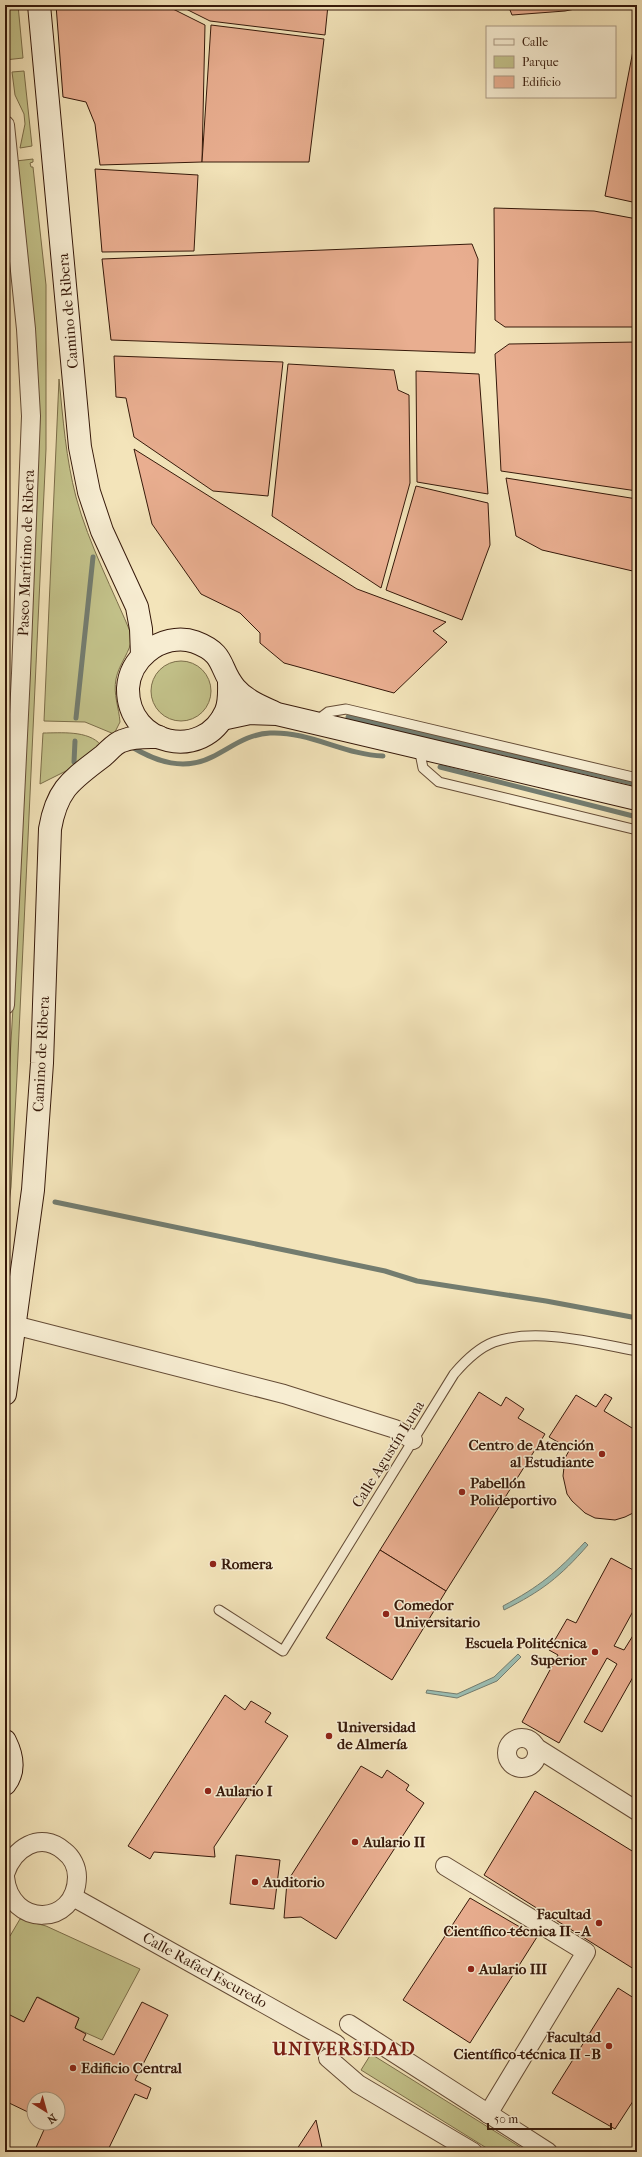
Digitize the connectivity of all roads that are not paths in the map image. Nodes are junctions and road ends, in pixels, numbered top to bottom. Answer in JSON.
{"nodes":[{"id":1,"x":39,"y":5,"type":"edge"},
{"id":2,"x":5,"y":125,"type":"edge"},
{"id":3,"x":137,"y":607,"type":"junction"},
{"id":4,"x":172,"y":640,"type":"junction"},
{"id":5,"x":142,"y":656,"type":"junction"},
{"id":6,"x":229,"y":681,"type":"junction"},
{"id":7,"x":131,"y":710,"type":"junction"},
{"id":8,"x":277,"y":714,"type":"junction"},
{"id":9,"x":222,"y":719,"type":"junction"},
{"id":10,"x":315,"y":723,"type":"junction"},
{"id":11,"x":159,"y":737,"type":"junction"},
{"id":12,"x":119,"y":743,"type":"junction"},
{"id":13,"x":419,"y":748,"type":"junction"},
{"id":14,"x":637,"y":778,"type":"edge"},
{"id":15,"x":637,"y":799,"type":"edge"},
{"id":16,"x":637,"y":830,"type":"edge"},
{"id":17,"x":5,"y":1006,"type":"edge"},
{"id":18,"x":14,"y":1325,"type":"junction"},
{"id":19,"x":637,"y":1351,"type":"edge"},
{"id":20,"x":5,"y":1394,"type":"edge"},
{"id":21,"x":413,"y":1440,"type":"junction"},
{"id":22,"x":219,"y":1610,"type":"dead end"},
{"id":23,"x":5,"y":1741,"type":"edge"},
{"id":24,"x":537,"y":1748,"type":"dead end"},
{"id":25,"x":5,"y":1784,"type":"edge"},
{"id":26,"x":637,"y":1810,"type":"edge"},
{"id":27,"x":445,"y":1866,"type":"dead end"},
{"id":28,"x":5,"y":1876,"type":"edge"},
{"id":29,"x":73,"y":1897,"type":"junction"},
{"id":30,"x":348,"y":2024,"type":"dead end"},
{"id":31,"x":488,"y":2114,"type":"junction"},
{"id":32,"x":473,"y":2152,"type":"edge"},
{"id":33,"x":548,"y":2152,"type":"edge"}],
"edges":[{"from":1,"to":3,"type":"main road","name":"Camino de Ribera"},
{"from":2,"to":17,"type":"street","name":"Paseo Marítimo de Ribera"},
{"from":3,"to":4,"type":"main road","name":"Camino de Ribera"},
{"from":3,"to":5,"type":"main road","name":"Camino de Ribera"},
{"from":4,"to":5,"type":"main road"},
{"from":4,"to":6,"type":"main road"},
{"from":5,"to":7,"type":"main road"},
{"from":6,"to":8,"type":"main road"},
{"from":6,"to":9,"type":"main road"},
{"from":7,"to":11,"type":"main road"},
{"from":7,"to":12,"type":"main road"},
{"from":8,"to":9,"type":"main road"},
{"from":8,"to":10,"type":"main road"},
{"from":9,"to":11,"type":"main road"},
{"from":10,"to":13,"type":"main road"},
{"from":10,"to":14,"type":"lane"},
{"from":11,"to":12,"type":"main road","name":"Camino de Ribera"},
{"from":12,"to":18,"type":"main road","name":"Camino de Ribera"},
{"from":13,"to":15,"type":"main road"},
{"from":13,"to":16,"type":"lane"},
{"from":18,"to":20,"type":"main road","name":"Camino de Ribera"},
{"from":18,"to":21,"type":"street"},
{"from":19,"to":21,"type":"lane","name":"Calle Agustín Luna"},
{"from":21,"to":22,"type":"lane","name":"Calle Agustín Luna"},
{"from":23,"to":25,"type":"main road"},
{"from":24,"to":26,"type":"street"},
{"from":27,"to":31,"type":"street"},
{"from":28,"to":29,"type":"street"},
{"from":28,"to":29,"type":"street"},
{"from":29,"to":32,"type":"street","name":"Calle Rafael Escuredo"},
{"from":30,"to":31,"type":"street"},
{"from":31,"to":33,"type":"street"}]}
